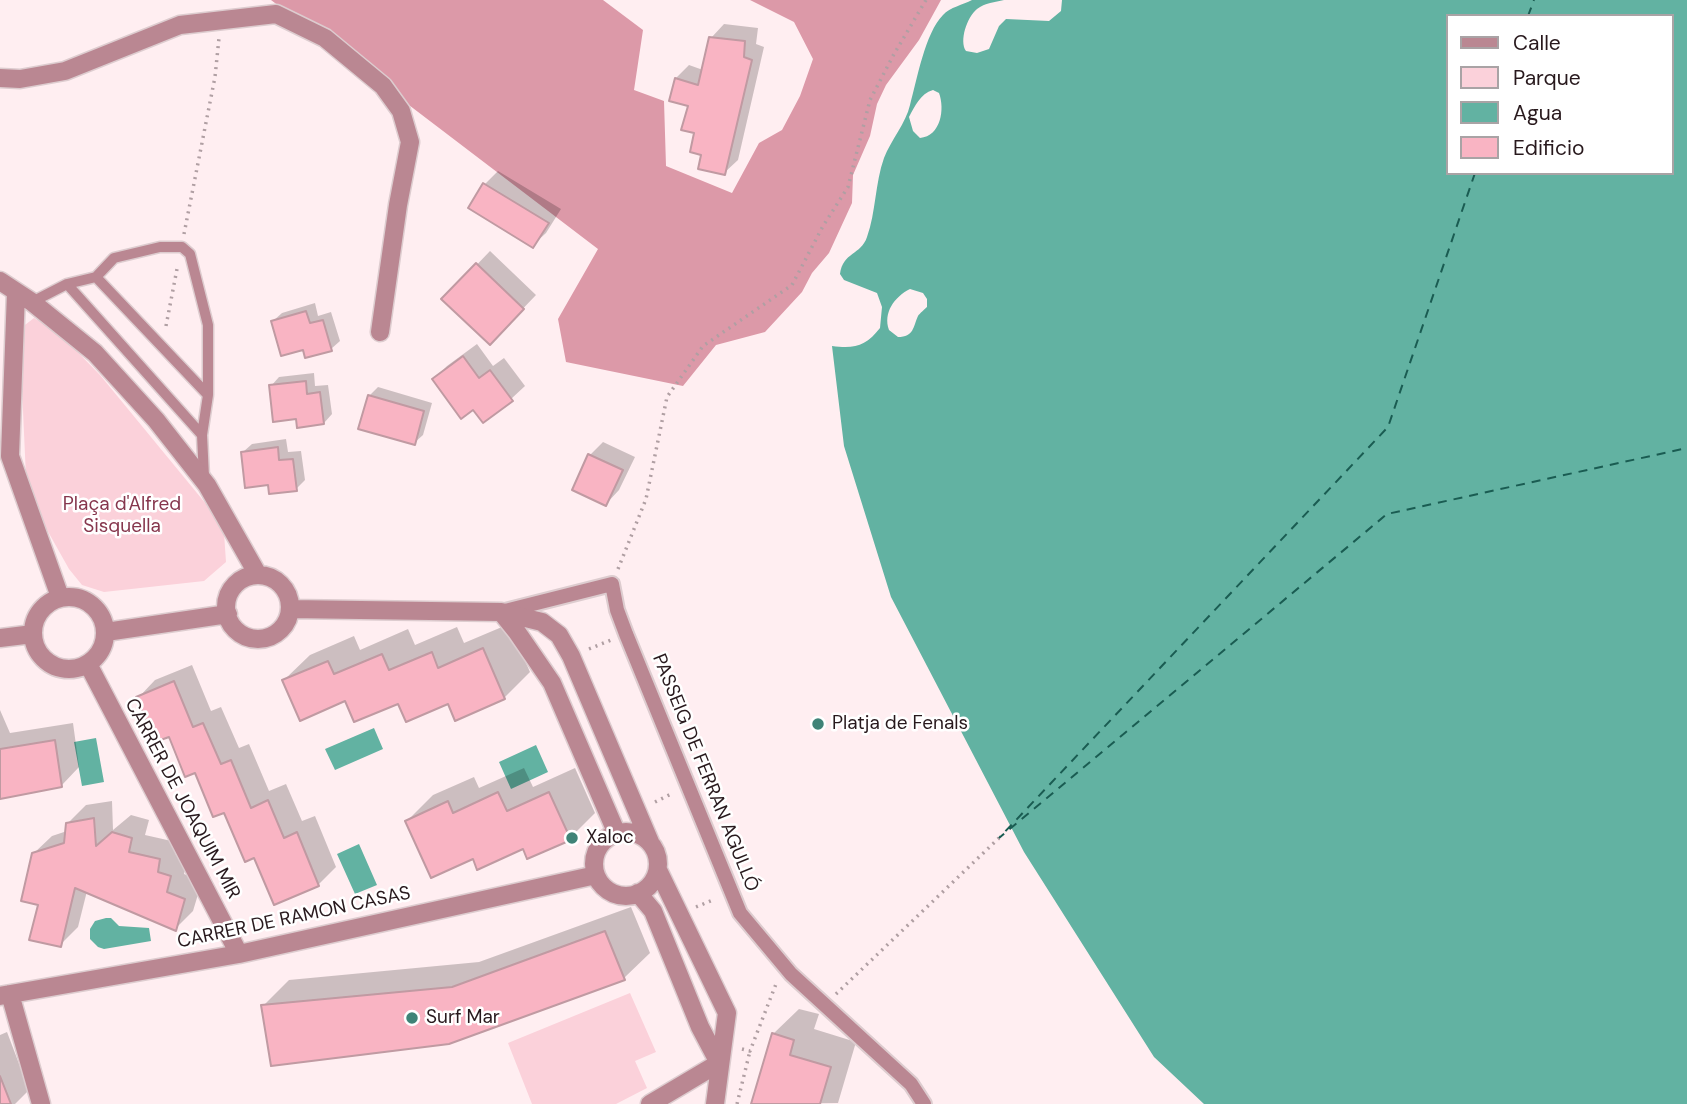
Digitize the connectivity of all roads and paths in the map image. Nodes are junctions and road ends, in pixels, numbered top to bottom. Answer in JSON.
{"nodes":[{"id":1,"x":926,"y":0,"type":"edge"},
{"id":2,"x":219,"y":38,"type":"dead end"},
{"id":3,"x":0,"y":78,"type":"edge"},
{"id":4,"x":182,"y":247,"type":"junction"},
{"id":5,"x":96,"y":276,"type":"junction"},
{"id":6,"x":0,"y":281,"type":"edge"},
{"id":7,"x":67,"y":284,"type":"junction"},
{"id":8,"x":16,"y":292,"type":"junction"},
{"id":9,"x":32,"y":302,"type":"junction"},
{"id":10,"x":380,"y":332,"type":"dead end"},
{"id":11,"x":162,"y":346,"type":"junction"},
{"id":12,"x":208,"y":395,"type":"junction"},
{"id":13,"x":202,"y":435,"type":"junction"},
{"id":14,"x":204,"y":481,"type":"junction"},
{"id":15,"x":258,"y":575,"type":"junction"},
{"id":16,"x":612,"y":584,"type":"junction"},
{"id":17,"x":60,"y":597,"type":"junction"},
{"id":18,"x":290,"y":609,"type":"junction"},
{"id":19,"x":501,"y":612,"type":"junction"},
{"id":20,"x":228,"y":614,"type":"junction"},
{"id":21,"x":106,"y":632,"type":"junction"},
{"id":22,"x":33,"y":634,"type":"junction"},
{"id":23,"x":626,"y":634,"type":"junction"},
{"id":24,"x":0,"y":638,"type":"edge"},
{"id":25,"x":571,"y":656,"type":"junction"},
{"id":26,"x":88,"y":664,"type":"junction"},
{"id":27,"x":689,"y":786,"type":"junction"},
{"id":28,"x":636,"y":810,"type":"junction"},
{"id":29,"x":617,"y":834,"type":"junction"},
{"id":30,"x":999,"y":838,"type":"dead end"},
{"id":31,"x":650,"y":842,"type":"junction"},
{"id":32,"x":658,"y":870,"type":"junction"},
{"id":33,"x":596,"y":874,"type":"junction"},
{"id":34,"x":638,"y":893,"type":"junction"},
{"id":35,"x":732,"y":893,"type":"junction"},
{"id":36,"x":679,"y":913,"type":"junction"},
{"id":37,"x":239,"y":954,"type":"junction"},
{"id":38,"x":784,"y":966,"type":"junction"},
{"id":39,"x":5,"y":995,"type":"edge"},
{"id":40,"x":825,"y":1005,"type":"junction"},
{"id":41,"x":750,"y":1051,"type":"junction"},
{"id":42,"x":720,"y":1054,"type":"junction"},
{"id":43,"x":41,"y":1104,"type":"edge"},
{"id":44,"x":650,"y":1104,"type":"edge"},
{"id":45,"x":715,"y":1104,"type":"edge"},
{"id":46,"x":737,"y":1104,"type":"edge"},
{"id":47,"x":925,"y":1104,"type":"edge"}],
"edges":[{"from":1,"to":16,"type":"path"},
{"from":2,"to":4,"type":"path"},
{"from":3,"to":10,"type":"street"},
{"from":4,"to":5,"type":"lane"},
{"from":4,"to":11,"type":"path"},
{"from":4,"to":12,"type":"lane"},
{"from":5,"to":7,"type":"lane"},
{"from":5,"to":11,"type":"lane"},
{"from":6,"to":8,"type":"street"},
{"from":7,"to":9,"type":"lane"},
{"from":7,"to":13,"type":"lane"},
{"from":8,"to":9,"type":"street"},
{"from":8,"to":17,"type":"street"},
{"from":9,"to":14,"type":"street"},
{"from":11,"to":12,"type":"lane"},
{"from":12,"to":13,"type":"lane"},
{"from":13,"to":14,"type":"lane"},
{"from":14,"to":15,"type":"street"},
{"from":15,"to":18,"type":"street"},
{"from":15,"to":20,"type":"street"},
{"from":16,"to":19,"type":"street"},
{"from":16,"to":23,"type":"street","name":"PASSEIG DE FERRAN AGULLÓ"},
{"from":17,"to":21,"type":"street"},
{"from":17,"to":22,"type":"street"},
{"from":18,"to":19,"type":"street"},
{"from":18,"to":20,"type":"street"},
{"from":19,"to":25,"type":"street"},
{"from":19,"to":29,"type":"street"},
{"from":20,"to":21,"type":"street"},
{"from":21,"to":26,"type":"street"},
{"from":22,"to":24,"type":"street"},
{"from":22,"to":26,"type":"street"},
{"from":23,"to":25,"type":"path"},
{"from":23,"to":27,"type":"street","name":"PASSEIG DE FERRAN AGULLÓ"},
{"from":25,"to":28,"type":"street"},
{"from":26,"to":37,"type":"street","name":"CARRER DE JOAQUIM MIR"},
{"from":27,"to":28,"type":"path"},
{"from":27,"to":35,"type":"street","name":"PASSEIG DE FERRAN AGULLÓ"},
{"from":28,"to":31,"type":"street"},
{"from":29,"to":31,"type":"street"},
{"from":29,"to":33,"type":"street"},
{"from":30,"to":40,"type":"path"},
{"from":31,"to":32,"type":"street"},
{"from":32,"to":34,"type":"street"},
{"from":32,"to":36,"type":"street"},
{"from":33,"to":34,"type":"street"},
{"from":33,"to":37,"type":"street","name":"CARRER DE RAMON CASAS"},
{"from":34,"to":42,"type":"street"},
{"from":35,"to":36,"type":"path"},
{"from":35,"to":38,"type":"street","name":"PASSEIG DE FERRAN AGULLÓ"},
{"from":36,"to":42,"type":"street"},
{"from":37,"to":39,"type":"street","name":"CARRER DE RAMON CASAS"},
{"from":38,"to":40,"type":"street","name":"PASSEIG DE FERRAN AGULLÓ"},
{"from":38,"to":41,"type":"path"},
{"from":39,"to":43,"type":"street"},
{"from":40,"to":47,"type":"street","name":"PASSEIG DE FERRAN AGULLÓ"},
{"from":41,"to":42,"type":"path"},
{"from":41,"to":46,"type":"path"},
{"from":42,"to":44,"type":"street"},
{"from":42,"to":45,"type":"street"}]}
